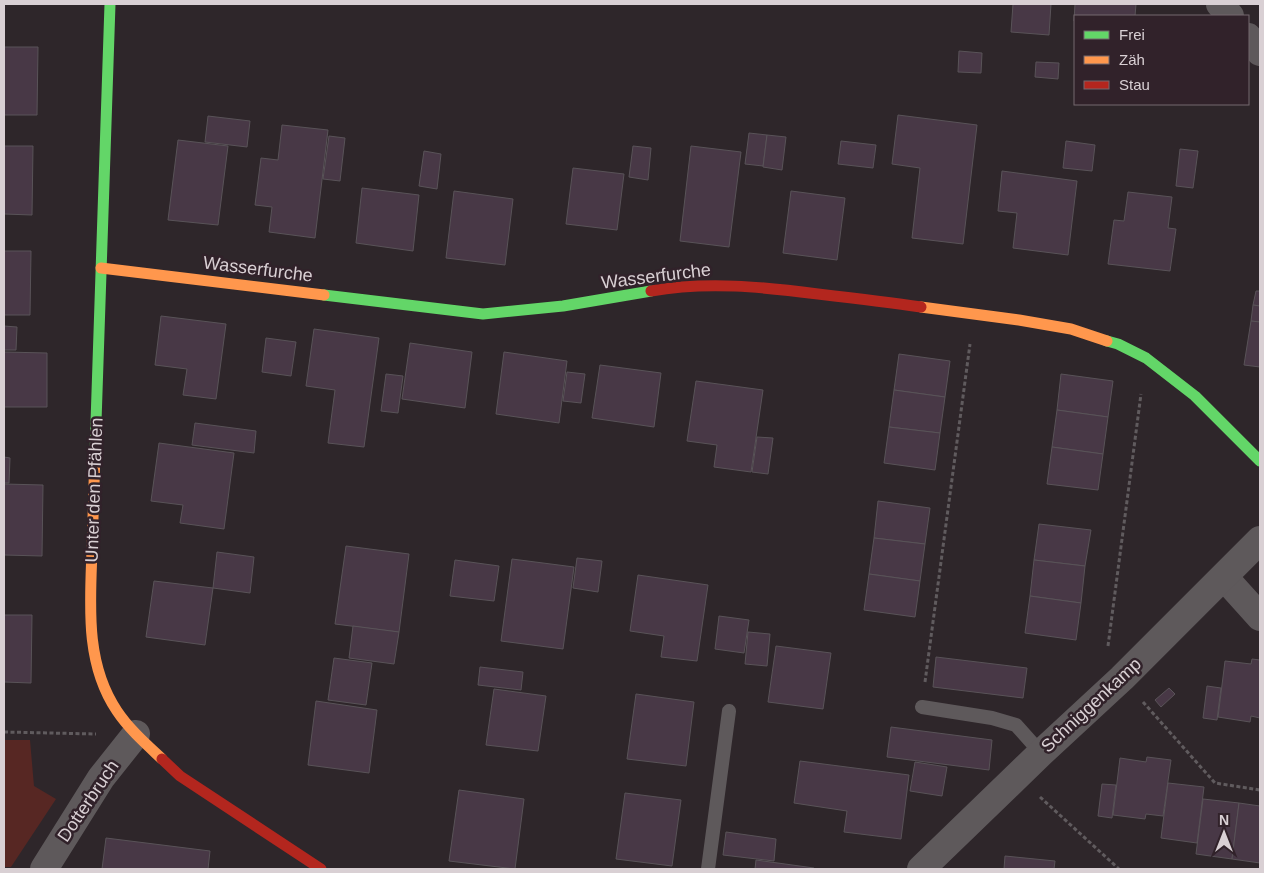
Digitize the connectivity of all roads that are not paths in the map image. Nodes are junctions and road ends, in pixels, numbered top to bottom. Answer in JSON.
{"nodes":[{"id":1,"x":110,"y":4,"type":"edge"},
{"id":2,"x":1220,"y":4,"type":"edge"},
{"id":3,"x":1229,"y":15,"type":"edge"},
{"id":4,"x":1249,"y":38,"type":"edge"},
{"id":5,"x":1260,"y":52,"type":"edge"},
{"id":6,"x":101,"y":268,"type":"junction"},
{"id":7,"x":1260,"y":461,"type":"edge"},
{"id":8,"x":1260,"y":540,"type":"edge"},
{"id":9,"x":1224,"y":577,"type":"junction"},
{"id":10,"x":1260,"y":617,"type":"edge"},
{"id":11,"x":922,"y":707,"type":"road end"},
{"id":12,"x":729,"y":711,"type":"dead end"},
{"id":13,"x":136,"y":734,"type":"junction"},
{"id":14,"x":1041,"y":752,"type":"junction"},
{"id":15,"x":44,"y":869,"type":"edge"},
{"id":16,"x":321,"y":869,"type":"edge"},
{"id":17,"x":708,"y":869,"type":"edge"},
{"id":18,"x":921,"y":869,"type":"edge"}],
"edges":[{"from":1,"to":6,"type":"street","name":"Unter den Pfählen"},
{"from":2,"to":3,"type":"street"},
{"from":4,"to":5,"type":"street"},
{"from":6,"to":7,"type":"street","name":"Wasserfurche"},
{"from":6,"to":13,"type":"street","name":"Unter den Pfählen"},
{"from":8,"to":9,"type":"street","name":"Schniggenkamp"},
{"from":9,"to":10,"type":"street"},
{"from":9,"to":14,"type":"street","name":"Schniggenkamp"},
{"from":11,"to":14,"type":"lane"},
{"from":12,"to":17,"type":"lane"},
{"from":13,"to":15,"type":"street","name":"Dotterbruch"},
{"from":13,"to":16,"type":"street","name":"Unter den Pfählen"},
{"from":14,"to":18,"type":"street","name":"Schniggenkamp"}]}
